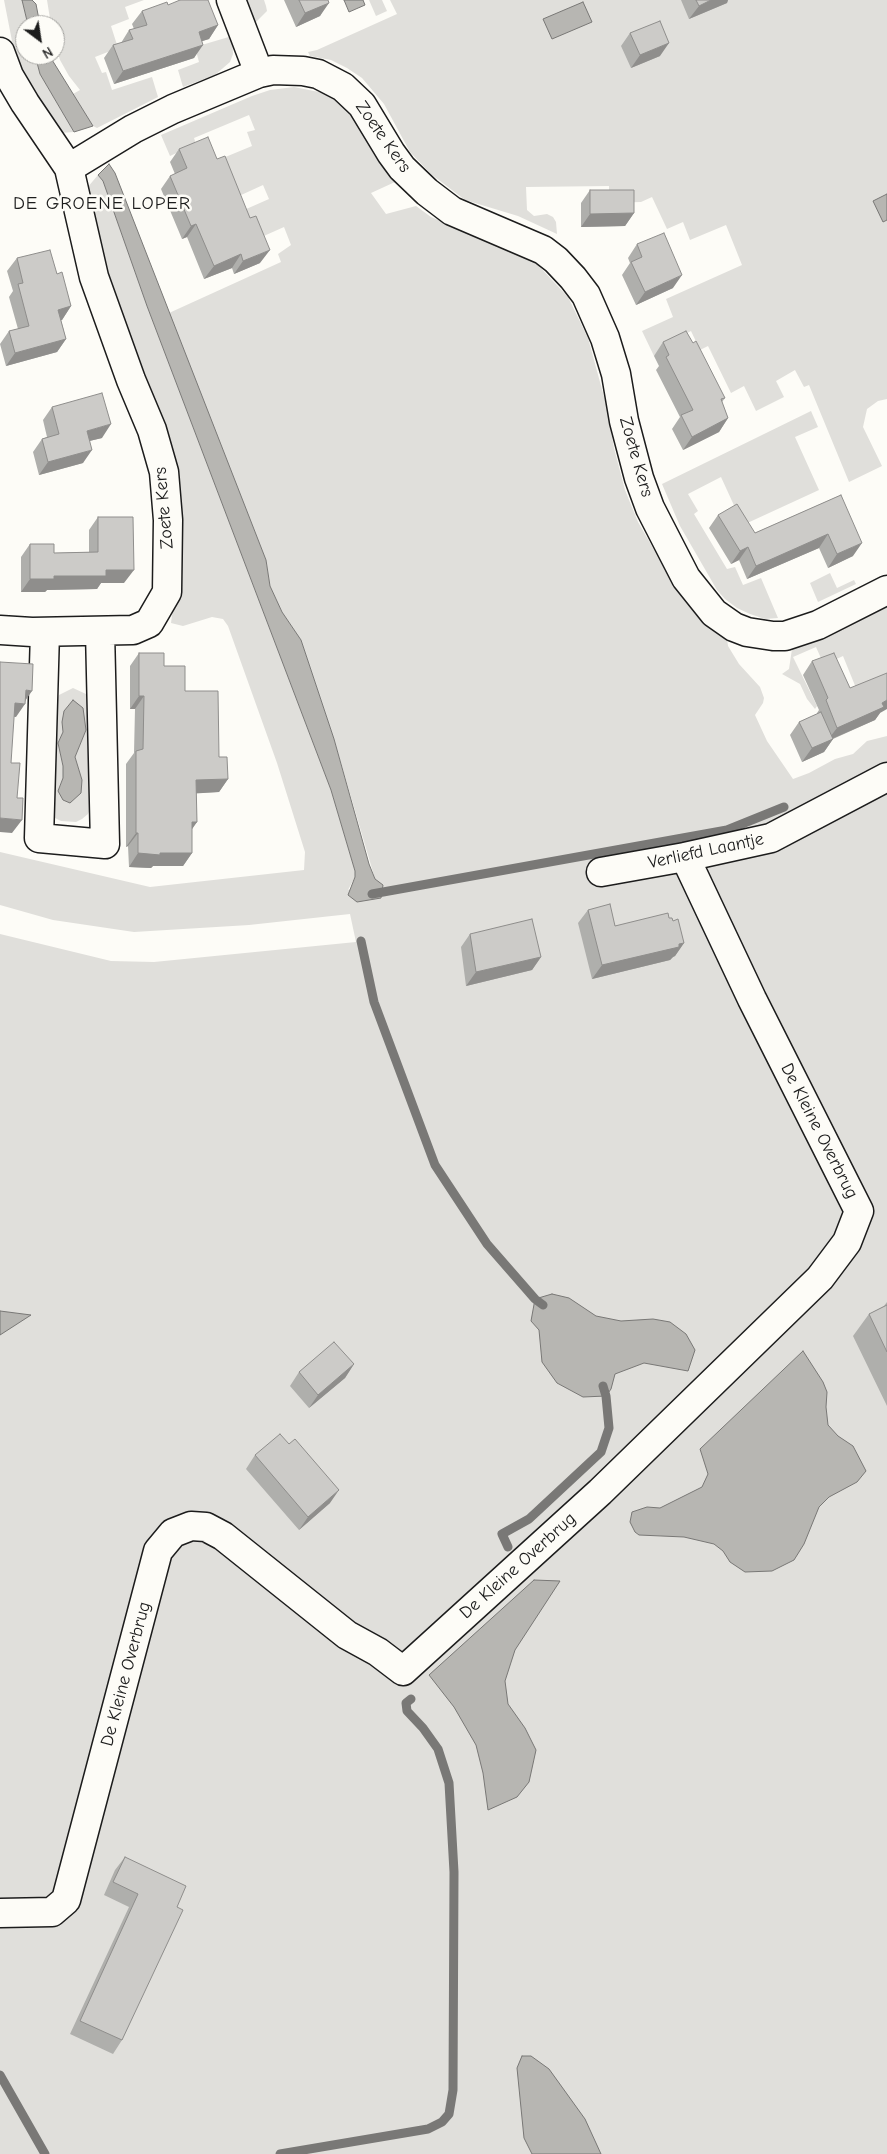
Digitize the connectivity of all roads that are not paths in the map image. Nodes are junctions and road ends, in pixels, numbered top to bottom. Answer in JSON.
{"nodes":[{"id":1,"x":231,"y":0,"type":"edge"},
{"id":2,"x":0,"y":52,"type":"edge"},
{"id":3,"x":259,"y":73,"type":"junction"},
{"id":4,"x":69,"y":168,"type":"junction"},
{"id":5,"x":887,"y":590,"type":"edge"},
{"id":6,"x":0,"y":630,"type":"edge"},
{"id":7,"x":100,"y":631,"type":"junction"},
{"id":8,"x":45,"y":632,"type":"junction"},
{"id":9,"x":887,"y":777,"type":"edge"},
{"id":10,"x":685,"y":857,"type":"junction"},
{"id":11,"x":601,"y":872,"type":"dead end"},
{"id":12,"x":0,"y":1913,"type":"edge"}],
"edges":[{"from":1,"to":3,"type":"street"},
{"from":2,"to":4,"type":"street"},
{"from":3,"to":4,"type":"street","name":"Zoete Kers"},
{"from":3,"to":5,"type":"street","name":"Zoete Kers"},
{"from":4,"to":7,"type":"street","name":"Zoete Kers"},
{"from":6,"to":8,"type":"street","name":"Zoete Kers"},
{"from":7,"to":8,"type":"street","name":"Zoete Kers"},
{"from":7,"to":8,"type":"street"},
{"from":9,"to":10,"type":"street","name":"Verliefd Laantje"},
{"from":10,"to":11,"type":"street","name":"Verliefd Laantje"},
{"from":10,"to":12,"type":"street","name":"De Kleine Overbrug"}]}
